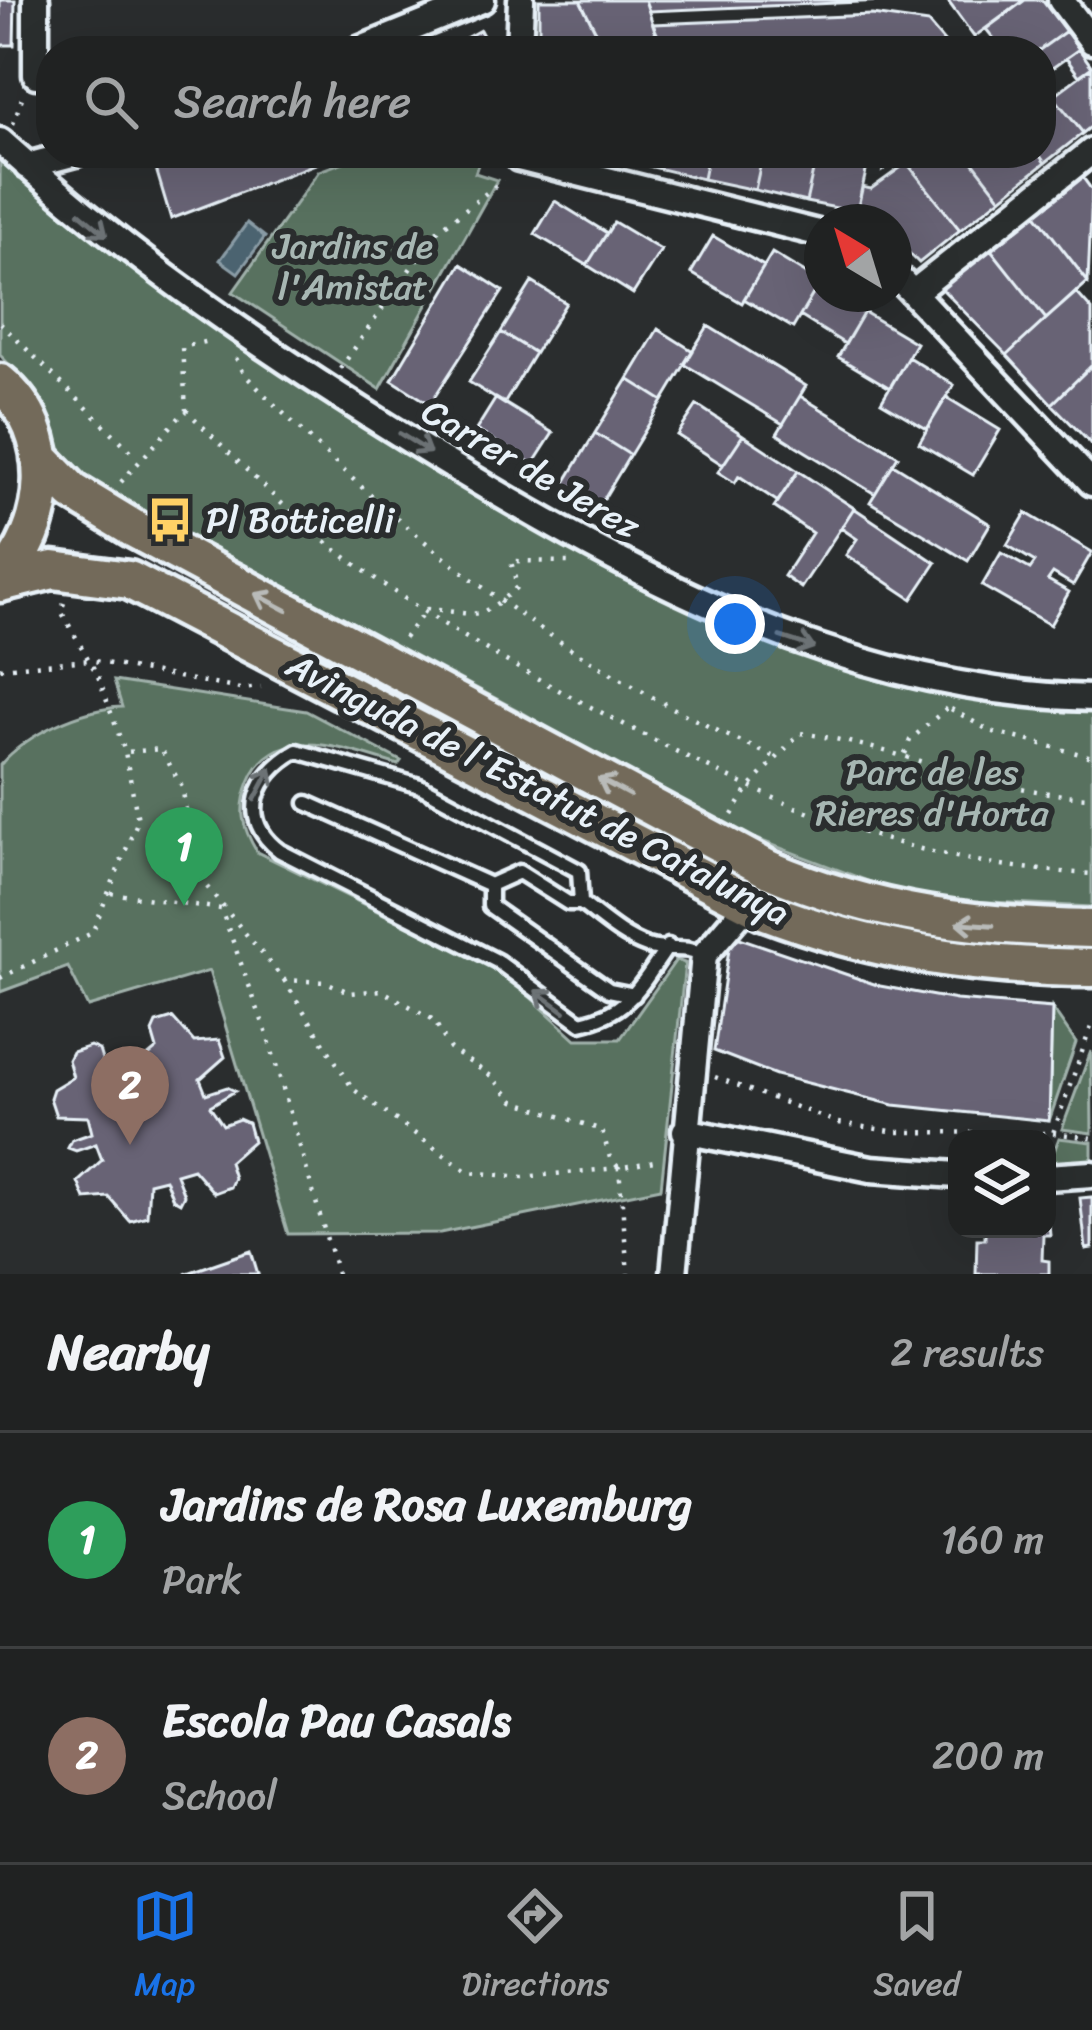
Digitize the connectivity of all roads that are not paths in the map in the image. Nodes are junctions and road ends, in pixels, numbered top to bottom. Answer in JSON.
{"nodes":[{"id":1,"x":36,"y":0,"type":"edge"},
{"id":2,"x":482,"y":0,"type":"edge"},
{"id":3,"x":521,"y":0,"type":"edge"},
{"id":4,"x":1061,"y":0,"type":"edge"},
{"id":5,"x":393,"y":36,"type":"edge"},
{"id":6,"x":520,"y":36,"type":"edge"},
{"id":7,"x":1092,"y":41,"type":"edge"},
{"id":8,"x":31,"y":81,"type":"road end"},
{"id":9,"x":6,"y":139,"type":"edge"},
{"id":10,"x":1092,"y":151,"type":"edge"},
{"id":11,"x":36,"y":164,"type":"edge"},
{"id":12,"x":27,"y":166,"type":"junction"},
{"id":13,"x":559,"y":168,"type":"edge"},
{"id":14,"x":804,"y":229,"type":"edge"},
{"id":15,"x":913,"y":293,"type":"joint"},
{"id":16,"x":0,"y":383,"type":"edge"},
{"id":17,"x":40,"y":458,"type":"junction"},
{"id":18,"x":1092,"y":483,"type":"edge"},
{"id":19,"x":0,"y":582,"type":"edge"},
{"id":20,"x":1092,"y":698,"type":"edge"},
{"id":21,"x":307,"y":803,"type":"dead end"},
{"id":22,"x":490,"y":885,"type":"junction"},
{"id":23,"x":581,"y":903,"type":"junction"},
{"id":24,"x":763,"y":910,"type":"junction"},
{"id":25,"x":1092,"y":929,"type":"edge"},
{"id":26,"x":668,"y":946,"type":"junction"},
{"id":27,"x":704,"y":955,"type":"junction"},
{"id":28,"x":1092,"y":968,"type":"edge"},
{"id":29,"x":634,"y":994,"type":"junction"},
{"id":30,"x":685,"y":1131,"type":"junction"},
{"id":31,"x":948,"y":1174,"type":"edge"},
{"id":32,"x":1092,"y":1174,"type":"edge"},
{"id":33,"x":1056,"y":1177,"type":"edge"},
{"id":34,"x":674,"y":1274,"type":"edge"}],
"edges":[{"from":1,"to":8,"type":"street"},
{"from":2,"to":5,"type":"street"},
{"from":3,"to":6,"type":"street"},
{"from":4,"to":7,"type":"street"},
{"from":9,"to":12,"type":"street","name":"Carrer de Jerez"},
{"from":10,"to":15,"type":"street"},
{"from":11,"to":12,"type":"street"},
{"from":12,"to":20,"type":"street","name":"Carrer de Jerez","one_way":true},
{"from":13,"to":14,"type":"street"},
{"from":15,"to":18,"type":"street"},
{"from":16,"to":17,"type":"main road"},
{"from":17,"to":19,"type":"main road"},
{"from":25,"to":17,"type":"main road","name":"Avinguda de l'Estatut de Catalunya","one_way":true},
{"from":19,"to":24,"type":"main road","name":"Avinguda de l'Estatut de Catalunya"},
{"from":21,"to":22,"type":"lane"},
{"from":22,"to":23,"type":"lane"},
{"from":22,"to":29,"type":"lane"},
{"from":23,"to":26,"type":"lane"},
{"from":29,"to":23,"type":"lane","one_way":true},
{"from":24,"to":27,"type":"street"},
{"from":24,"to":28,"type":"main road","name":"Avinguda de l'Estatut de Catalunya"},
{"from":26,"to":27,"type":"lane"},
{"from":26,"to":29,"type":"lane"},
{"from":27,"to":30,"type":"street"},
{"from":30,"to":31,"type":"street"},
{"from":30,"to":34,"type":"street"},
{"from":32,"to":33,"type":"street"}]}
